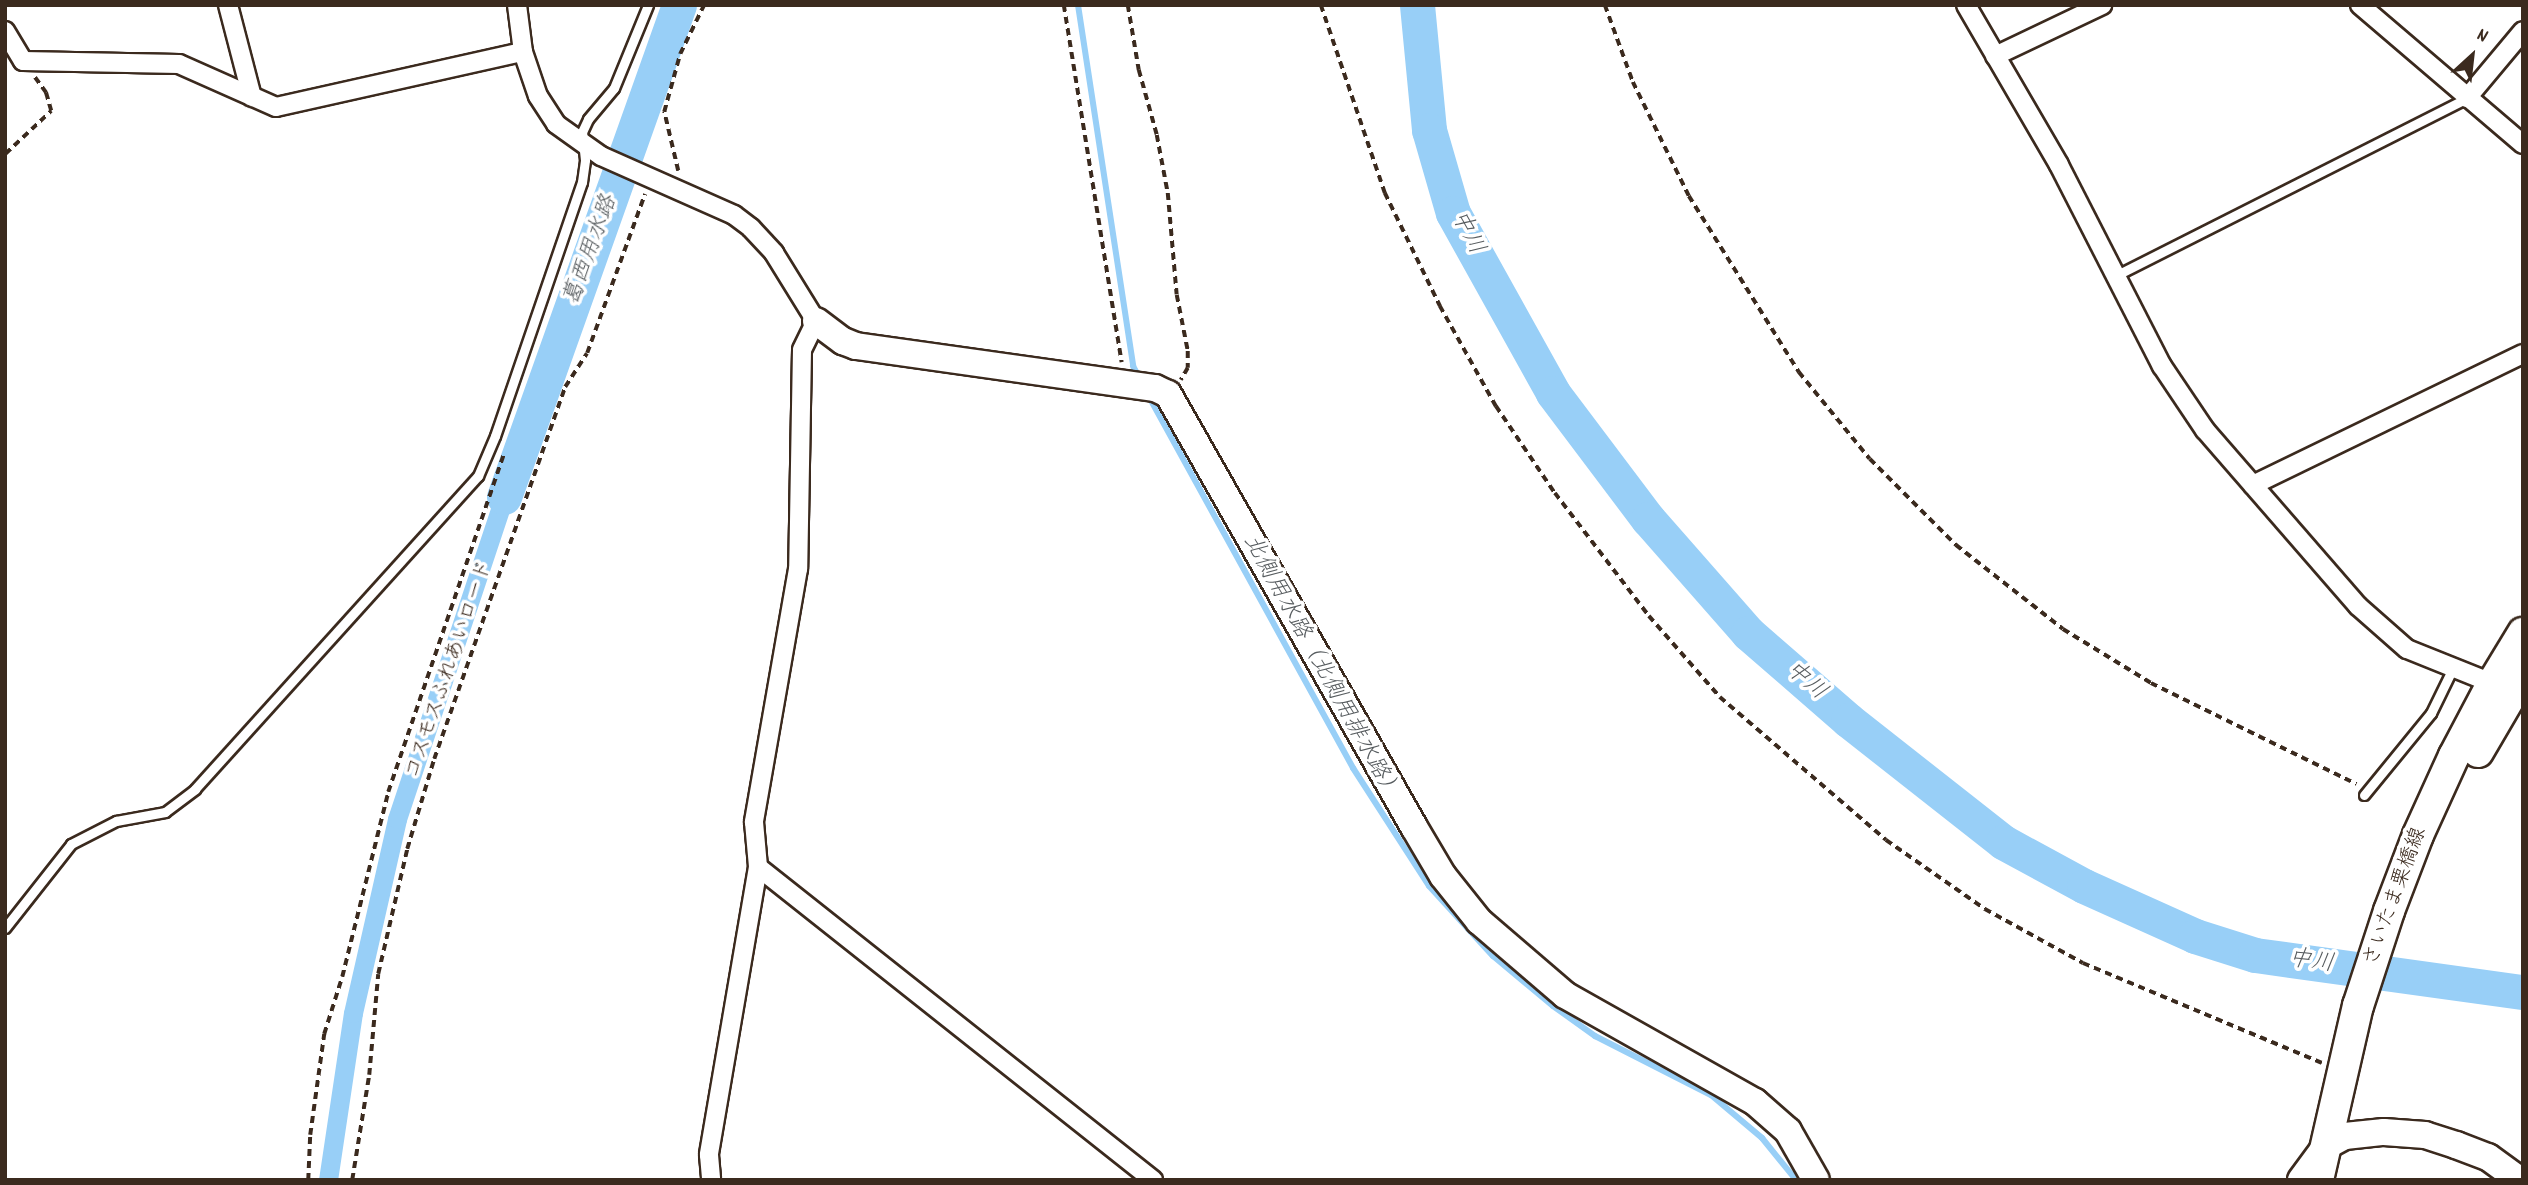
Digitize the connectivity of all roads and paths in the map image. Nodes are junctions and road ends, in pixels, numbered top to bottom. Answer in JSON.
{"nodes":[{"id":1,"x":228,"y":5,"type":"edge"},
{"id":2,"x":517,"y":5,"type":"edge"},
{"id":3,"x":648,"y":5,"type":"edge"},
{"id":4,"x":704,"y":5,"type":"edge"},
{"id":5,"x":1064,"y":5,"type":"edge"},
{"id":6,"x":1128,"y":5,"type":"edge"},
{"id":7,"x":1321,"y":5,"type":"edge"},
{"id":8,"x":1605,"y":5,"type":"edge"},
{"id":9,"x":1966,"y":5,"type":"edge"},
{"id":10,"x":2102,"y":5,"type":"edge"},
{"id":11,"x":2360,"y":5,"type":"edge"},
{"id":12,"x":5,"y":31,"type":"edge"},
{"id":13,"x":2523,"y":32,"type":"edge"},
{"id":14,"x":523,"y":52,"type":"junction"},
{"id":15,"x":1995,"y":56,"type":"junction"},
{"id":16,"x":23,"y":61,"type":"junction"},
{"id":17,"x":252,"y":97,"type":"junction"},
{"id":18,"x":2467,"y":98,"type":"junction"},
{"id":19,"x":581,"y":144,"type":"junction"},
{"id":20,"x":2523,"y":144,"type":"edge"},
{"id":21,"x":5,"y":154,"type":"edge"},
{"id":22,"x":645,"y":182,"type":"junction"},
{"id":23,"x":674,"y":187,"type":"junction"},
{"id":24,"x":2115,"y":276,"type":"junction"},
{"id":25,"x":816,"y":321,"type":"junction"},
{"id":26,"x":2523,"y":354,"type":"edge"},
{"id":27,"x":1146,"y":387,"type":"junction"},
{"id":28,"x":505,"y":451,"type":"dead end"},
{"id":29,"x":2253,"y":485,"type":"junction"},
{"id":30,"x":2523,"y":633,"type":"edge"},
{"id":31,"x":2452,"y":670,"type":"junction"},
{"id":32,"x":2513,"y":686,"type":"edge"},
{"id":33,"x":2366,"y":792,"type":"joint"},
{"id":34,"x":758,"y":867,"type":"junction"},
{"id":35,"x":5,"y":928,"type":"edge"},
{"id":36,"x":2359,"y":1038,"type":"junction"},
{"id":37,"x":2343,"y":1069,"type":"junction"},
{"id":38,"x":2336,"y":1141,"type":"junction"},
{"id":39,"x":308,"y":1180,"type":"edge"},
{"id":40,"x":352,"y":1180,"type":"edge"},
{"id":41,"x":711,"y":1180,"type":"edge"},
{"id":42,"x":1153,"y":1180,"type":"edge"},
{"id":43,"x":1816,"y":1180,"type":"edge"},
{"id":44,"x":2301,"y":1180,"type":"edge"},
{"id":45,"x":2318,"y":1180,"type":"edge"},
{"id":46,"x":2336,"y":1180,"type":"edge"},
{"id":47,"x":2520,"y":1180,"type":"edge"}],
"edges":[{"from":1,"to":17,"type":"street"},
{"from":2,"to":14,"type":"street"},
{"from":3,"to":19,"type":"lane"},
{"from":4,"to":23,"type":"path"},
{"from":5,"to":27,"type":"path"},
{"from":6,"to":27,"type":"path"},
{"from":7,"to":37,"type":"path"},
{"from":8,"to":33,"type":"path"},
{"from":9,"to":15,"type":"street"},
{"from":10,"to":15,"type":"street"},
{"from":11,"to":18,"type":"street"},
{"from":12,"to":16,"type":"street"},
{"from":13,"to":18,"type":"street"},
{"from":14,"to":17,"type":"street"},
{"from":14,"to":19,"type":"street"},
{"from":15,"to":24,"type":"street"},
{"from":16,"to":17,"type":"street"},
{"from":16,"to":21,"type":"path"},
{"from":18,"to":20,"type":"street"},
{"from":18,"to":24,"type":"lane"},
{"from":19,"to":22,"type":"street"},
{"from":19,"to":35,"type":"lane"},
{"from":22,"to":23,"type":"street"},
{"from":22,"to":40,"type":"path","name":"コスモスふれあいロード"},
{"from":23,"to":25,"type":"street"},
{"from":24,"to":29,"type":"street"},
{"from":25,"to":27,"type":"street"},
{"from":25,"to":34,"type":"street"},
{"from":26,"to":29,"type":"street"},
{"from":27,"to":43,"type":"street"},
{"from":28,"to":39,"type":"path"},
{"from":29,"to":31,"type":"street"},
{"from":30,"to":32,"type":"main road","name":"さいたま栗橋線"},
{"from":31,"to":32,"type":"street"},
{"from":31,"to":33,"type":"lane"},
{"from":32,"to":36,"type":"main road","name":"さいたま栗橋線"},
{"from":34,"to":41,"type":"street"},
{"from":34,"to":42,"type":"street"},
{"from":36,"to":37,"type":"main road","name":"さいたま栗橋線"},
{"from":36,"to":38,"type":"main road","name":"さいたま栗橋線"},
{"from":37,"to":38,"type":"main road","name":"さいたま栗橋線"},
{"from":38,"to":44,"type":"street"},
{"from":38,"to":45,"type":"main road","name":"さいたま栗橋線"},
{"from":38,"to":46,"type":"main road","name":"さいたま栗橋線"},
{"from":38,"to":47,"type":"street"}]}
